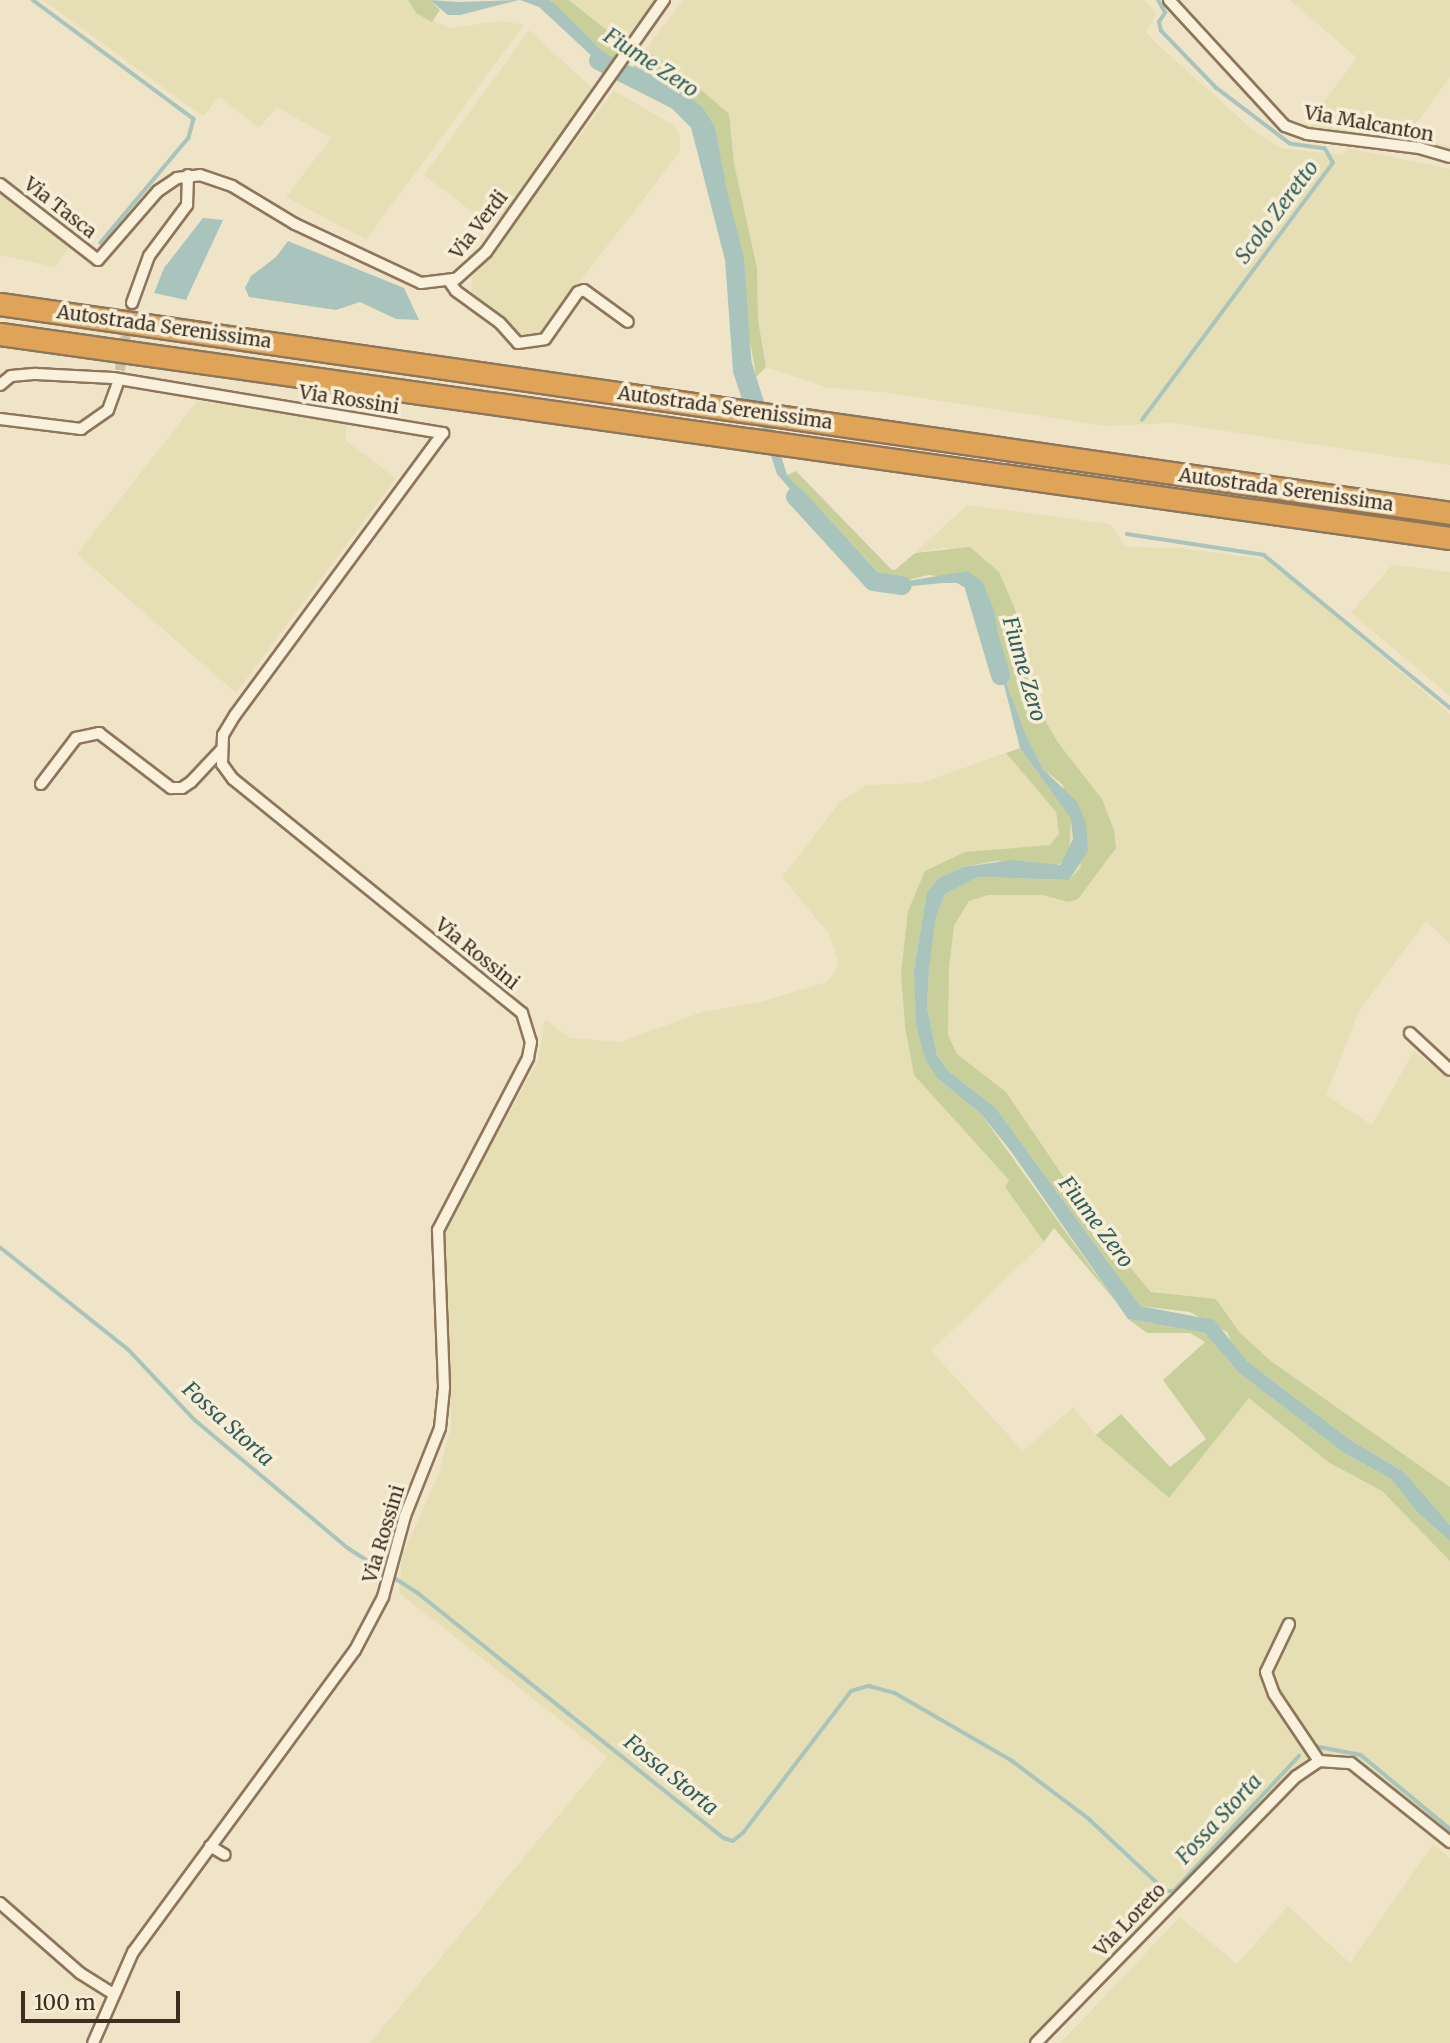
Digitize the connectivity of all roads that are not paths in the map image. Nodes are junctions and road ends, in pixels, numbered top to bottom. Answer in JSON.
{"nodes":[{"id":1,"x":664,"y":0,"type":"edge"},
{"id":2,"x":1169,"y":0,"type":"edge"},
{"id":3,"x":1450,"y":157,"type":"edge"},
{"id":4,"x":188,"y":175,"type":"junction"},
{"id":5,"x":0,"y":184,"type":"edge"},
{"id":6,"x":449,"y":281,"type":"junction"},
{"id":7,"x":132,"y":303,"type":"tunnel mouth"},
{"id":8,"x":0,"y":304,"type":"edge"},
{"id":9,"x":628,"y":322,"type":"dead end"},
{"id":10,"x":0,"y":334,"type":"edge"},
{"id":11,"x":0,"y":385,"type":"edge"},
{"id":12,"x":117,"y":385,"type":"tunnel mouth"},
{"id":13,"x":0,"y":419,"type":"edge"},
{"id":14,"x":1450,"y":513,"type":"edge"},
{"id":15,"x":1450,"y":538,"type":"edge"},
{"id":16,"x":221,"y":750,"type":"junction"},
{"id":17,"x":41,"y":784,"type":"dead end"},
{"id":18,"x":1410,"y":1033,"type":"dead end"},
{"id":19,"x":1450,"y":1069,"type":"edge"},
{"id":20,"x":1289,"y":1624,"type":"dead end"},
{"id":21,"x":1319,"y":1761,"type":"junction"},
{"id":22,"x":1450,"y":1842,"type":"edge"},
{"id":23,"x":210,"y":1846,"type":"junction"},
{"id":24,"x":225,"y":1856,"type":"dead end"},
{"id":25,"x":0,"y":1903,"type":"edge"},
{"id":26,"x":112,"y":1993,"type":"junction"},
{"id":27,"x":93,"y":2043,"type":"edge"},
{"id":28,"x":1037,"y":2043,"type":"edge"}],
"edges":[{"from":1,"to":6,"type":"street","name":"Via Verdi"},
{"from":2,"to":3,"type":"street","name":"Via Malcanton"},
{"from":4,"to":5,"type":"street","name":"Via Tasca"},
{"from":4,"to":6,"type":"street","name":"Via Verdi"},
{"from":4,"to":7,"type":"street"},
{"from":6,"to":9,"type":"street"},
{"from":8,"to":14,"type":"highway","name":"Autostrada Serenissima"},
{"from":10,"to":15,"type":"highway","name":"Autostrada Serenissima"},
{"from":11,"to":16,"type":"street","name":"Via Rossini"},
{"from":12,"to":13,"type":"street"},
{"from":16,"to":17,"type":"street"},
{"from":16,"to":23,"type":"street","name":"Via Rossini"},
{"from":18,"to":19,"type":"street"},
{"from":20,"to":21,"type":"street"},
{"from":21,"to":22,"type":"street"},
{"from":21,"to":28,"type":"street","name":"Via Loreto"},
{"from":23,"to":24,"type":"street"},
{"from":23,"to":26,"type":"street","name":"Via Rossini"},
{"from":25,"to":26,"type":"street"},
{"from":26,"to":27,"type":"street","name":"Via Rossini"}]}
